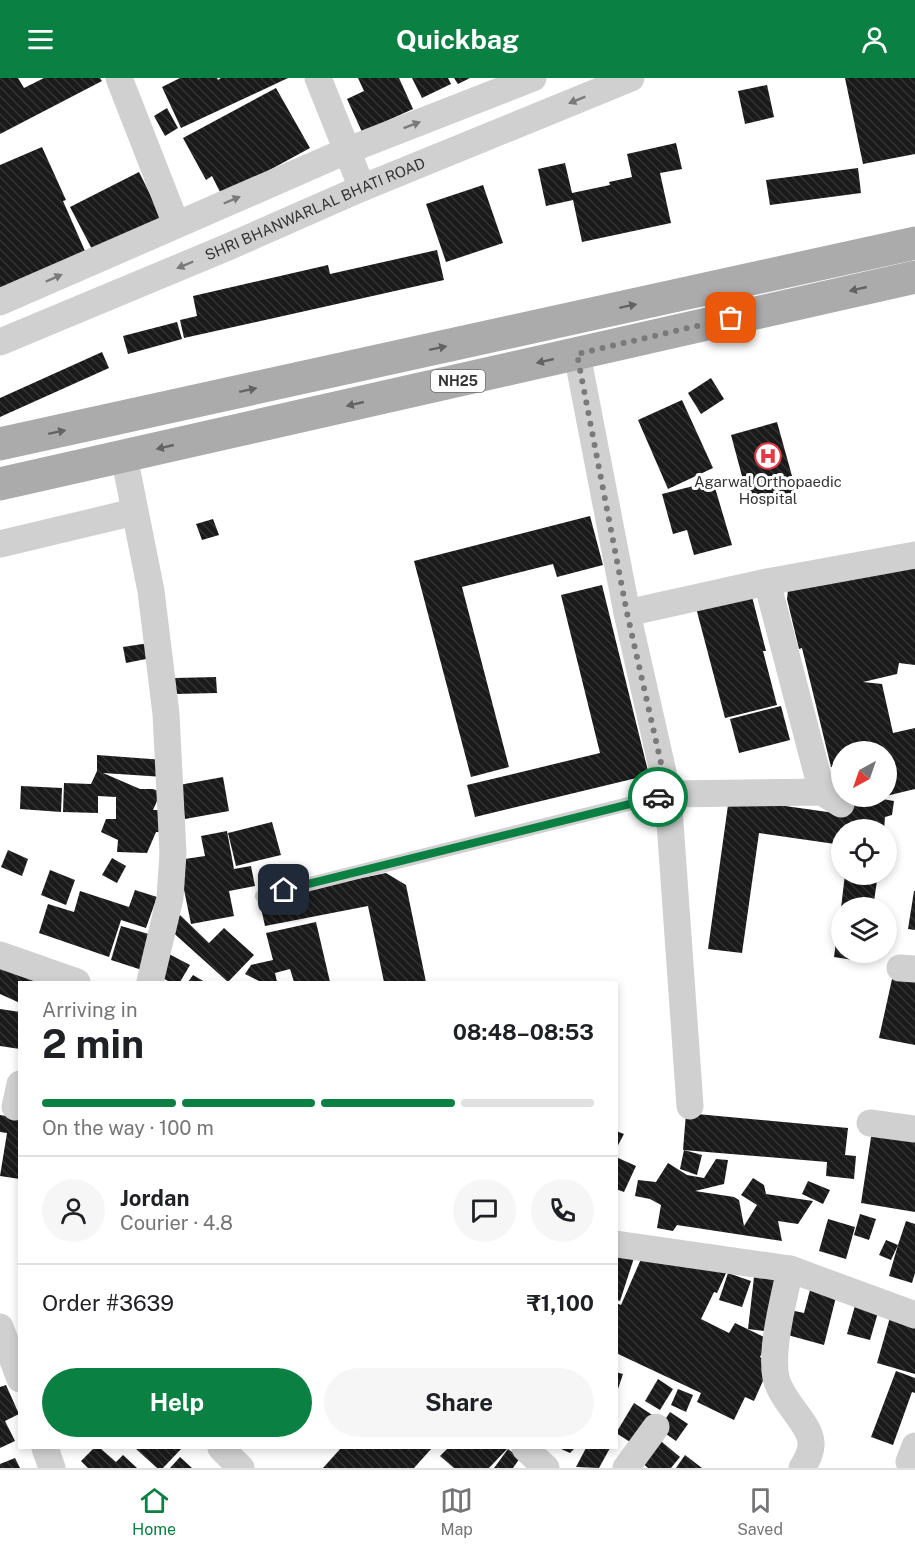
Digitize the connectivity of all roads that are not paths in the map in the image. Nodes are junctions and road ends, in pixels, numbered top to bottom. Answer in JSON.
{"nodes":[{"id":1,"x":119,"y":78,"type":"edge"},
{"id":2,"x":318,"y":78,"type":"edge"},
{"id":3,"x":533,"y":78,"type":"edge"},
{"id":4,"x":631,"y":78,"type":"edge"},
{"id":5,"x":346,"y":151,"type":"junction"},
{"id":6,"x":362,"y":188,"type":"junction"},
{"id":7,"x":176,"y":224,"type":"junction"},
{"id":8,"x":915,"y":243,"type":"edge"},
{"id":9,"x":915,"y":277,"type":"edge"},
{"id":10,"x":0,"y":302,"type":"edge"},
{"id":11,"x":0,"y":342,"type":"edge"},
{"id":12,"x":577,"y":354,"type":"junction"},
{"id":13,"x":0,"y":444,"type":"edge"},
{"id":14,"x":0,"y":484,"type":"edge"},
{"id":15,"x":129,"y":486,"type":"junction"},
{"id":16,"x":0,"y":544,"type":"edge"},
{"id":17,"x":915,"y":555,"type":"edge"},
{"id":18,"x":767,"y":582,"type":"junction"},
{"id":19,"x":627,"y":613,"type":"junction"},
{"id":20,"x":668,"y":794,"type":"junction"},
{"id":21,"x":262,"y":896,"type":"dead end"},
{"id":22,"x":0,"y":955,"type":"edge"},
{"id":23,"x":38,"y":976,"type":"edge"},
{"id":24,"x":70,"y":981,"type":"edge"},
{"id":25,"x":150,"y":981,"type":"edge"},
{"id":26,"x":690,"y":1107,"type":"dead end"},
{"id":27,"x":870,"y":1123,"type":"dead end"},
{"id":28,"x":915,"y":1129,"type":"edge"},
{"id":29,"x":618,"y":1244,"type":"edge"},
{"id":30,"x":790,"y":1269,"type":"junction"},
{"id":31,"x":915,"y":1315,"type":"edge"},
{"id":32,"x":0,"y":1316,"type":"edge"},
{"id":33,"x":18,"y":1317,"type":"edge"},
{"id":34,"x":0,"y":1327,"type":"edge"},
{"id":35,"x":18,"y":1374,"type":"edge"},
{"id":36,"x":656,"y":1427,"type":"dead end"},
{"id":37,"x":45,"y":1449,"type":"edge"},
{"id":38,"x":222,"y":1449,"type":"edge"},
{"id":39,"x":526,"y":1449,"type":"edge"},
{"id":40,"x":52,"y":1468,"type":"edge"},
{"id":41,"x":241,"y":1468,"type":"edge"},
{"id":42,"x":546,"y":1468,"type":"edge"},
{"id":43,"x":626,"y":1468,"type":"edge"},
{"id":44,"x":802,"y":1468,"type":"edge"}],
"edges":[{"from":1,"to":7,"type":"street"},
{"from":2,"to":5,"type":"street"},
{"from":5,"to":3,"type":"street","one_way":true},
{"from":4,"to":6,"type":"street","name":"SHRI BHANWARLAL BHATI ROAD","one_way":true},
{"from":5,"to":6,"type":"street"},
{"from":7,"to":5,"type":"street","one_way":true},
{"from":6,"to":11,"type":"street","name":"SHRI BHANWARLAL BHATI ROAD","one_way":true},
{"from":10,"to":7,"type":"street","one_way":true},
{"from":13,"to":8,"type":"main road","number":"NH25","one_way":true},
{"from":9,"to":12,"type":"main road","number":"NH25","one_way":true},
{"from":12,"to":15,"type":"main road","number":"NH25","one_way":true},
{"from":12,"to":19,"type":"street"},
{"from":14,"to":15,"type":"main road","number":"NH25"},
{"from":15,"to":16,"type":"street"},
{"from":15,"to":25,"type":"street"},
{"from":17,"to":18,"type":"street"},
{"from":18,"to":19,"type":"street"},
{"from":18,"to":20,"type":"street"},
{"from":19,"to":20,"type":"street"},
{"from":20,"to":21,"type":"lane"},
{"from":20,"to":26,"type":"street"},
{"from":22,"to":23,"type":"street"},
{"from":23,"to":24,"type":"street"},
{"from":27,"to":28,"type":"street"},
{"from":29,"to":30,"type":"street"},
{"from":30,"to":31,"type":"street"},
{"from":30,"to":44,"type":"street"},
{"from":32,"to":33,"type":"street"},
{"from":34,"to":35,"type":"street"},
{"from":36,"to":43,"type":"street"},
{"from":37,"to":40,"type":"street"},
{"from":38,"to":41,"type":"street"},
{"from":39,"to":42,"type":"street"}]}
